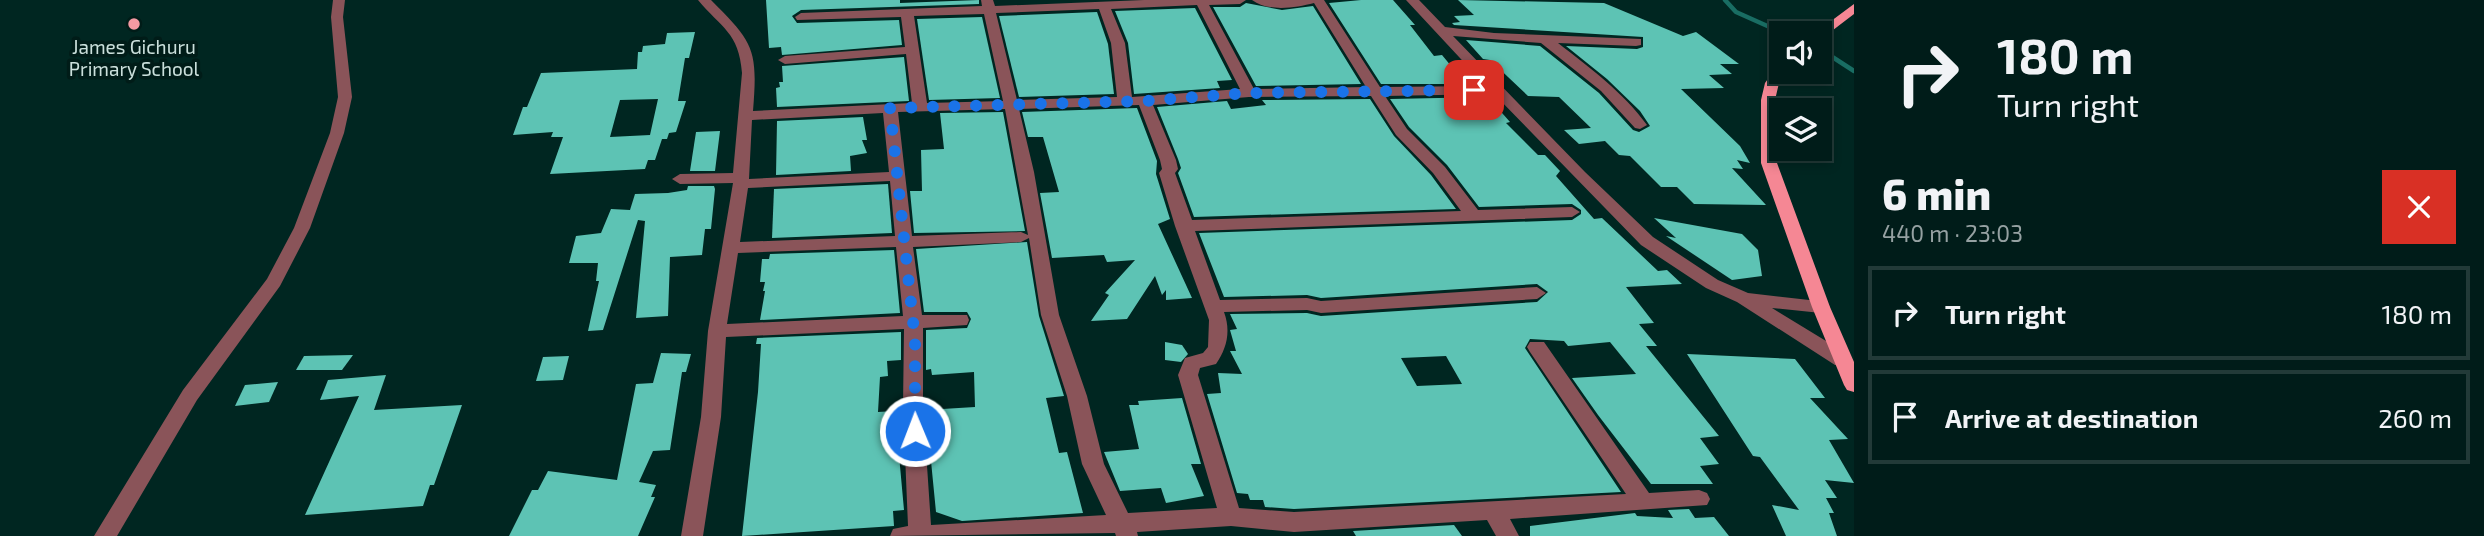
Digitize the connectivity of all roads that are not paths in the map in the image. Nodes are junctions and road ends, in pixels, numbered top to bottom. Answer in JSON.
{"nodes":[{"id":1,"x":339,"y":0,"type":"edge"},
{"id":2,"x":704,"y":0,"type":"edge"},
{"id":3,"x":1240,"y":0,"type":"edge"},
{"id":4,"x":1258,"y":0,"type":"edge"},
{"id":5,"x":1311,"y":0,"type":"edge"},
{"id":6,"x":1318,"y":0,"type":"edge"},
{"id":7,"x":1412,"y":0,"type":"edge"},
{"id":8,"x":1200,"y":1,"type":"edge"},
{"id":9,"x":988,"y":5,"type":"edge"},
{"id":10,"x":1104,"y":7,"type":"junction"},
{"id":11,"x":1854,"y":8,"type":"edge"},
{"id":12,"x":907,"y":12,"type":"junction"},
{"id":13,"x":801,"y":17,"type":"dead end"},
{"id":14,"x":1832,"y":26,"type":"edge"},
{"id":15,"x":1441,"y":30,"type":"junction"},
{"id":16,"x":1542,"y":37,"type":"junction"},
{"id":17,"x":1636,"y":42,"type":"dead end"},
{"id":18,"x":912,"y":50,"type":"junction"},
{"id":19,"x":785,"y":60,"type":"dead end"},
{"id":20,"x":1772,"y":84,"type":"edge"},
{"id":21,"x":1498,"y":90,"type":"junction"},
{"id":22,"x":1249,"y":93,"type":"junction"},
{"id":23,"x":1376,"y":93,"type":"junction"},
{"id":24,"x":1135,"y":101,"type":"junction"},
{"id":25,"x":1011,"y":104,"type":"junction"},
{"id":26,"x":920,"y":107,"type":"junction"},
{"id":27,"x":890,"y":108,"type":"junction"},
{"id":28,"x":743,"y":116,"type":"junction"},
{"id":29,"x":1640,"y":125,"type":"dead end"},
{"id":30,"x":898,"y":176,"type":"junction"},
{"id":31,"x":680,"y":179,"type":"dead end"},
{"id":32,"x":740,"y":181,"type":"junction"},
{"id":33,"x":1572,"y":212,"type":"dead end"},
{"id":34,"x":1474,"y":216,"type":"junction"},
{"id":35,"x":1183,"y":226,"type":"junction"},
{"id":36,"x":1021,"y":237,"type":"dead end"},
{"id":37,"x":906,"y":241,"type":"junction"},
{"id":38,"x":730,"y":248,"type":"junction"},
{"id":39,"x":1537,"y":293,"type":"dead end"},
{"id":40,"x":1743,"y":298,"type":"junction"},
{"id":41,"x":1214,"y":306,"type":"junction"},
{"id":42,"x":1821,"y":307,"type":"junction"},
{"id":43,"x":960,"y":320,"type":"dead end"},
{"id":44,"x":913,"y":321,"type":"junction"},
{"id":45,"x":717,"y":331,"type":"junction"},
{"id":46,"x":1537,"y":347,"type":"dead end"},
{"id":47,"x":1842,"y":360,"type":"junction"},
{"id":48,"x":1854,"y":385,"type":"edge"},
{"id":49,"x":1699,"y":499,"type":"dead end"},
{"id":50,"x":1642,"y":500,"type":"junction"},
{"id":51,"x":1494,"y":512,"type":"junction"},
{"id":52,"x":1231,"y":517,"type":"junction"},
{"id":53,"x":1298,"y":529,"type":"edge"},
{"id":54,"x":1126,"y":531,"type":"edge"},
{"id":55,"x":914,"y":535,"type":"edge"},
{"id":56,"x":105,"y":536,"type":"edge"},
{"id":57,"x":692,"y":536,"type":"edge"},
{"id":58,"x":1508,"y":536,"type":"edge"}],
"edges":[{"from":1,"to":56,"type":"street"},
{"from":2,"to":28,"type":"street"},
{"from":3,"to":8,"type":"street"},
{"from":4,"to":5,"type":"street"},
{"from":6,"to":23,"type":"street"},
{"from":7,"to":15,"type":"street"},
{"from":8,"to":10,"type":"street"},
{"from":8,"to":22,"type":"street"},
{"from":9,"to":10,"type":"street"},
{"from":9,"to":12,"type":"street"},
{"from":9,"to":25,"type":"street"},
{"from":10,"to":24,"type":"street"},
{"from":11,"to":14,"type":"main road"},
{"from":12,"to":13,"type":"street"},
{"from":12,"to":18,"type":"street"},
{"from":15,"to":16,"type":"street"},
{"from":15,"to":21,"type":"street"},
{"from":16,"to":17,"type":"street"},
{"from":16,"to":29,"type":"street"},
{"from":18,"to":19,"type":"street"},
{"from":18,"to":26,"type":"street"},
{"from":20,"to":42,"type":"main road"},
{"from":21,"to":23,"type":"street"},
{"from":21,"to":40,"type":"street"},
{"from":22,"to":23,"type":"street"},
{"from":22,"to":24,"type":"street"},
{"from":23,"to":34,"type":"street"},
{"from":24,"to":25,"type":"street"},
{"from":24,"to":35,"type":"street"},
{"from":25,"to":26,"type":"street"},
{"from":25,"to":54,"type":"street"},
{"from":26,"to":27,"type":"street"},
{"from":27,"to":28,"type":"street"},
{"from":27,"to":30,"type":"street"},
{"from":28,"to":32,"type":"street"},
{"from":30,"to":32,"type":"street"},
{"from":30,"to":37,"type":"street"},
{"from":31,"to":32,"type":"street"},
{"from":32,"to":38,"type":"street"},
{"from":33,"to":34,"type":"street"},
{"from":34,"to":35,"type":"street"},
{"from":35,"to":41,"type":"street"},
{"from":36,"to":37,"type":"street"},
{"from":37,"to":38,"type":"street"},
{"from":37,"to":44,"type":"street"},
{"from":38,"to":45,"type":"street"},
{"from":39,"to":41,"type":"street"},
{"from":40,"to":42,"type":"street"},
{"from":40,"to":47,"type":"street"},
{"from":41,"to":52,"type":"street"},
{"from":42,"to":47,"type":"main road"},
{"from":43,"to":44,"type":"street"},
{"from":44,"to":45,"type":"street"},
{"from":44,"to":55,"type":"street"},
{"from":45,"to":57,"type":"street"},
{"from":46,"to":50,"type":"street"},
{"from":47,"to":48,"type":"main road"},
{"from":49,"to":50,"type":"street"},
{"from":50,"to":51,"type":"street"},
{"from":51,"to":53,"type":"street"},
{"from":51,"to":58,"type":"street"},
{"from":52,"to":53,"type":"street"},
{"from":52,"to":54,"type":"street"},
{"from":54,"to":55,"type":"street"}]}
